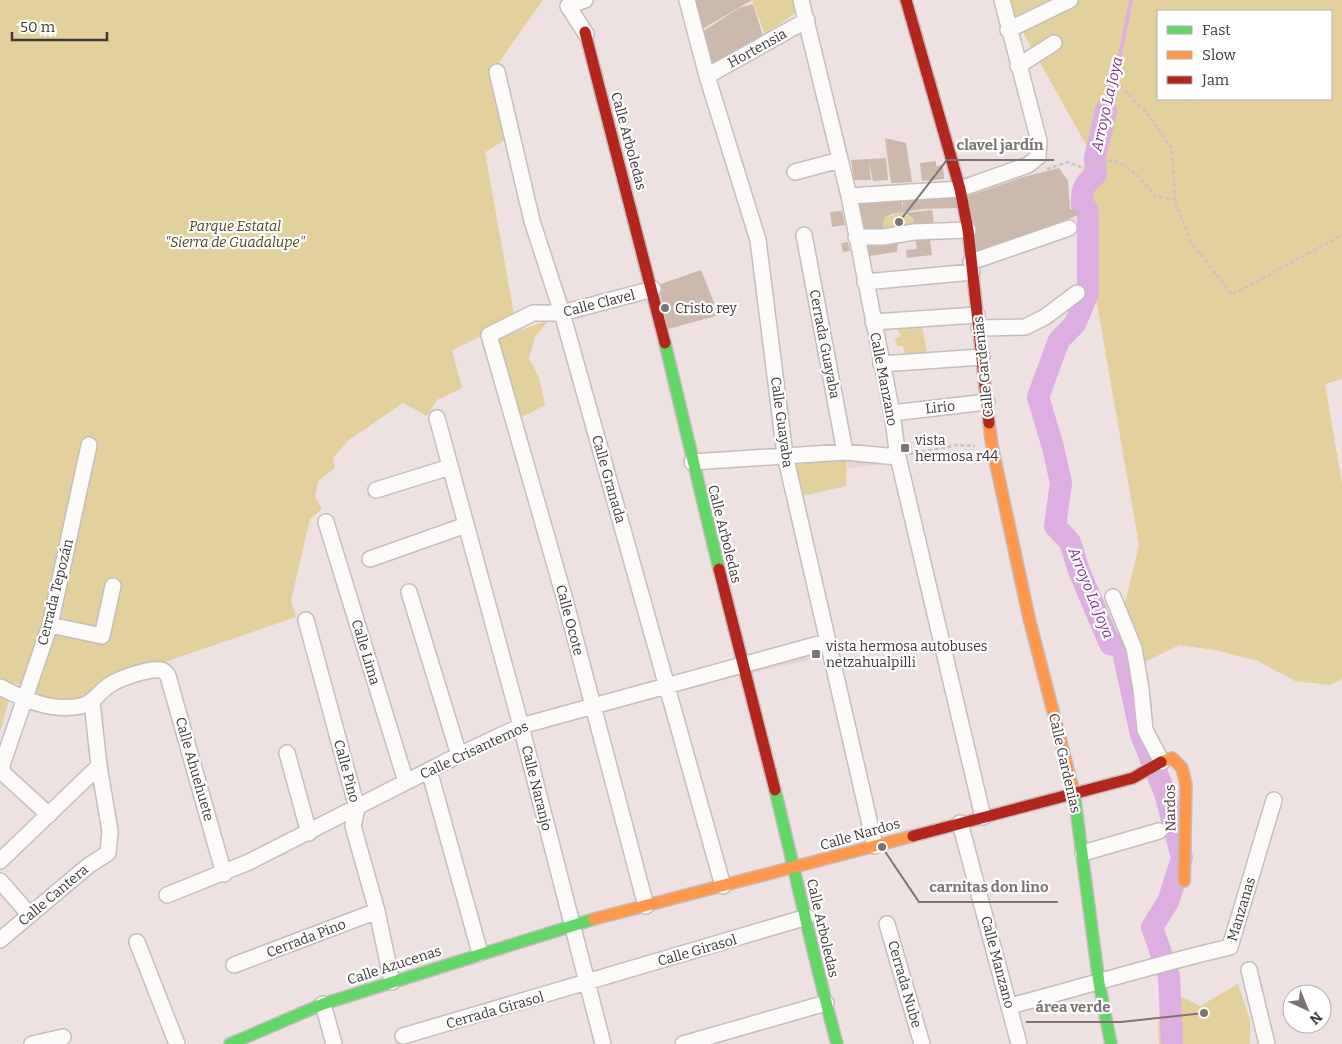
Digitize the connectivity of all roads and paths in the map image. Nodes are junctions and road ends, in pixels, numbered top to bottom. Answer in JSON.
{"nodes":[{"id":1,"x":585,"y":0,"type":"edge"},
{"id":2,"x":687,"y":0,"type":"edge"},
{"id":3,"x":801,"y":0,"type":"edge"},
{"id":4,"x":906,"y":0,"type":"edge"},
{"id":5,"x":1002,"y":0,"type":"edge"},
{"id":6,"x":1070,"y":0,"type":"edge"},
{"id":7,"x":807,"y":20,"type":"junction"},
{"id":8,"x":1008,"y":30,"type":"junction"},
{"id":9,"x":585,"y":33,"type":"joint"},
{"id":10,"x":1054,"y":43,"type":"dead end"},
{"id":11,"x":1018,"y":66,"type":"junction"},
{"id":12,"x":497,"y":72,"type":"dead end"},
{"id":13,"x":707,"y":76,"type":"junction"},
{"id":14,"x":1106,"y":87,"type":"dead end"},
{"id":15,"x":840,"y":160,"type":"junction"},
{"id":16,"x":1040,"y":164,"type":"junction"},
{"id":17,"x":795,"y":172,"type":"dead end"},
{"id":18,"x":960,"y":189,"type":"junction"},
{"id":19,"x":849,"y":196,"type":"junction"},
{"id":20,"x":1175,"y":200,"type":"junction"},
{"id":21,"x":1069,"y":228,"type":"dead end"},
{"id":22,"x":968,"y":230,"type":"junction"},
{"id":23,"x":804,"y":235,"type":"dead end"},
{"id":24,"x":1342,"y":235,"type":"edge"},
{"id":25,"x":856,"y":237,"type":"junction"},
{"id":26,"x":972,"y":267,"type":"junction"},
{"id":27,"x":865,"y":282,"type":"junction"},
{"id":28,"x":653,"y":289,"type":"junction"},
{"id":29,"x":1077,"y":293,"type":"dead end"},
{"id":30,"x":562,"y":313,"type":"junction"},
{"id":31,"x":978,"y":321,"type":"junction"},
{"id":32,"x":873,"y":322,"type":"junction"},
{"id":33,"x":489,"y":335,"type":"joint"},
{"id":34,"x":982,"y":357,"type":"junction"},
{"id":35,"x":881,"y":364,"type":"junction"},
{"id":36,"x":987,"y":402,"type":"junction"},
{"id":37,"x":892,"y":413,"type":"junction"},
{"id":38,"x":437,"y":418,"type":"dead end"},
{"id":39,"x":89,"y":445,"type":"dead end"},
{"id":40,"x":992,"y":446,"type":"junction"},
{"id":41,"x":845,"y":452,"type":"junction"},
{"id":42,"x":785,"y":455,"type":"junction"},
{"id":43,"x":898,"y":457,"type":"junction"},
{"id":44,"x":692,"y":462,"type":"junction"},
{"id":45,"x":450,"y":468,"type":"junction"},
{"id":46,"x":376,"y":490,"type":"dead end"},
{"id":47,"x":326,"y":522,"type":"dead end"},
{"id":48,"x":466,"y":525,"type":"junction"},
{"id":49,"x":370,"y":559,"type":"dead end"},
{"id":50,"x":113,"y":586,"type":"dead end"},
{"id":51,"x":409,"y":592,"type":"dead end"},
{"id":52,"x":1113,"y":597,"type":"dead end"},
{"id":53,"x":306,"y":620,"type":"dead end"},
{"id":54,"x":50,"y":625,"type":"junction"},
{"id":55,"x":826,"y":642,"type":"junction"},
{"id":56,"x":742,"y":665,"type":"junction"},
{"id":57,"x":667,"y":685,"type":"junction"},
{"id":58,"x":0,"y":687,"type":"edge"},
{"id":59,"x":23,"y":699,"type":"junction"},
{"id":60,"x":92,"y":702,"type":"junction"},
{"id":61,"x":593,"y":706,"type":"junction"},
{"id":62,"x":521,"y":726,"type":"junction"},
{"id":63,"x":287,"y":753,"type":"dead end"},
{"id":64,"x":459,"y":754,"type":"junction"},
{"id":65,"x":1158,"y":764,"type":"junction"},
{"id":66,"x":99,"y":766,"type":"junction"},
{"id":67,"x":430,"y":770,"type":"junction"},
{"id":68,"x":406,"y":782,"type":"junction"},
{"id":69,"x":1074,"y":792,"type":"junction"},
{"id":70,"x":1274,"y":800,"type":"dead end"},
{"id":71,"x":357,"y":808,"type":"junction"},
{"id":72,"x":49,"y":815,"type":"junction"},
{"id":73,"x":983,"y":817,"type":"junction"},
{"id":74,"x":960,"y":823,"type":"junction"},
{"id":75,"x":1159,"y":831,"type":"dead end"},
{"id":76,"x":309,"y":833,"type":"junction"},
{"id":77,"x":874,"y":846,"type":"junction"},
{"id":78,"x":1083,"y":853,"type":"junction"},
{"id":79,"x":0,"y":861,"type":"edge"},
{"id":80,"x":794,"y":868,"type":"junction"},
{"id":81,"x":224,"y":874,"type":"junction"},
{"id":82,"x":1184,"y":880,"type":"dead end"},
{"id":83,"x":0,"y":881,"type":"edge"},
{"id":84,"x":723,"y":886,"type":"junction"},
{"id":85,"x":167,"y":895,"type":"dead end"},
{"id":86,"x":646,"y":906,"type":"junction"},
{"id":87,"x":377,"y":911,"type":"junction"},
{"id":88,"x":29,"y":914,"type":"junction"},
{"id":89,"x":807,"y":917,"type":"junction"},
{"id":90,"x":887,"y":924,"type":"dead end"},
{"id":91,"x":572,"y":925,"type":"junction"},
{"id":92,"x":0,"y":940,"type":"edge"},
{"id":93,"x":137,"y":942,"type":"dead end"},
{"id":94,"x":480,"y":953,"type":"junction"},
{"id":95,"x":234,"y":965,"type":"dead end"},
{"id":96,"x":1249,"y":970,"type":"dead end"},
{"id":97,"x":392,"y":982,"type":"junction"},
{"id":98,"x":587,"y":982,"type":"junction"},
{"id":99,"x":1099,"y":983,"type":"junction"},
{"id":100,"x":826,"y":1003,"type":"junction"},
{"id":101,"x":323,"y":1004,"type":"junction"},
{"id":102,"x":1010,"y":1006,"type":"junction"},
{"id":103,"x":403,"y":1036,"type":"dead end"},
{"id":104,"x":63,"y":1037,"type":"dead end"},
{"id":105,"x":32,"y":1044,"type":"edge"},
{"id":106,"x":177,"y":1044,"type":"edge"},
{"id":107,"x":230,"y":1044,"type":"edge"},
{"id":108,"x":334,"y":1044,"type":"edge"},
{"id":109,"x":603,"y":1044,"type":"edge"},
{"id":110,"x":683,"y":1044,"type":"edge"},
{"id":111,"x":838,"y":1044,"type":"edge"},
{"id":112,"x":922,"y":1044,"type":"edge"},
{"id":113,"x":1019,"y":1044,"type":"edge"},
{"id":114,"x":1111,"y":1044,"type":"edge"},
{"id":115,"x":1267,"y":1044,"type":"edge"}],
"edges":[{"from":1,"to":9,"type":"street"},
{"from":2,"to":13,"type":"street","name":"Calle Guayaba"},
{"from":3,"to":7,"type":"street","name":"Calle Manzano"},
{"from":4,"to":18,"type":"street","name":"Calle Gardenias"},
{"from":5,"to":8,"type":"street"},
{"from":6,"to":8,"type":"street"},
{"from":7,"to":13,"type":"street","name":"Hortensia"},
{"from":7,"to":15,"type":"street","name":"Calle Manzano"},
{"from":8,"to":11,"type":"street"},
{"from":9,"to":28,"type":"street","name":"Calle Arboledas"},
{"from":10,"to":11,"type":"street"},
{"from":11,"to":16,"type":"street"},
{"from":12,"to":30,"type":"street","name":"Calle Granada"},
{"from":13,"to":42,"type":"street","name":"Calle Guayaba"},
{"from":14,"to":20,"type":"path"},
{"from":15,"to":17,"type":"street"},
{"from":15,"to":19,"type":"street","name":"Calle Manzano"},
{"from":16,"to":18,"type":"street"},
{"from":16,"to":20,"type":"path"},
{"from":18,"to":19,"type":"street"},
{"from":18,"to":22,"type":"street","name":"Calle Gardenias"},
{"from":19,"to":25,"type":"street","name":"Calle Manzano"},
{"from":20,"to":24,"type":"path"},
{"from":21,"to":26,"type":"street"},
{"from":22,"to":25,"type":"street"},
{"from":22,"to":26,"type":"street","name":"Calle Gardenias"},
{"from":23,"to":41,"type":"street","name":"Cerrada Guayaba"},
{"from":25,"to":27,"type":"street","name":"Calle Manzano"},
{"from":26,"to":27,"type":"street"},
{"from":26,"to":31,"type":"street","name":"Calle Gardenias"},
{"from":27,"to":32,"type":"street","name":"Calle Manzano"},
{"from":28,"to":30,"type":"street","name":"Calle Clavel"},
{"from":28,"to":44,"type":"street","name":"Calle Arboledas"},
{"from":29,"to":31,"type":"street"},
{"from":30,"to":33,"type":"street","name":"Calle Clavel"},
{"from":30,"to":57,"type":"street","name":"Calle Granada"},
{"from":31,"to":32,"type":"street"},
{"from":31,"to":34,"type":"street","name":"Calle Gardenias"},
{"from":32,"to":35,"type":"street","name":"Calle Manzano"},
{"from":33,"to":61,"type":"street","name":"Calle Ocote"},
{"from":34,"to":35,"type":"street"},
{"from":34,"to":36,"type":"street","name":"Calle Gardenias"},
{"from":35,"to":37,"type":"street","name":"Calle Manzano"},
{"from":36,"to":37,"type":"street","name":"Lirio"},
{"from":36,"to":40,"type":"street","name":"Calle Gardenias"},
{"from":37,"to":43,"type":"street","name":"Calle Manzano"},
{"from":38,"to":45,"type":"street","name":"Calle Naranjo"},
{"from":39,"to":54,"type":"street","name":"Cerrada Tepozán"},
{"from":40,"to":43,"type":"path"},
{"from":40,"to":69,"type":"street","name":"Calle Gardenias"},
{"from":41,"to":42,"type":"street"},
{"from":41,"to":43,"type":"street"},
{"from":42,"to":44,"type":"street"},
{"from":42,"to":55,"type":"street","name":"Calle Guayaba"},
{"from":43,"to":73,"type":"street","name":"Calle Manzano"},
{"from":44,"to":56,"type":"street","name":"Calle Arboledas"},
{"from":45,"to":46,"type":"street"},
{"from":45,"to":48,"type":"street","name":"Calle Naranjo"},
{"from":47,"to":68,"type":"street","name":"Calle Lima"},
{"from":48,"to":49,"type":"street"},
{"from":48,"to":62,"type":"street","name":"Calle Naranjo"},
{"from":50,"to":54,"type":"street"},
{"from":51,"to":64,"type":"street"},
{"from":52,"to":65,"type":"street"},
{"from":53,"to":71,"type":"street","name":"Calle Pino"},
{"from":54,"to":59,"type":"street","name":"Cerrada Tepozán"},
{"from":55,"to":56,"type":"street","name":"Calle Crisantemos"},
{"from":55,"to":77,"type":"street","name":"Calle Guayaba"},
{"from":56,"to":57,"type":"street","name":"Calle Crisantemos"},
{"from":56,"to":80,"type":"street","name":"Calle Arboledas"},
{"from":57,"to":61,"type":"street","name":"Calle Crisantemos"},
{"from":57,"to":84,"type":"street","name":"Calle Granada"},
{"from":58,"to":59,"type":"street"},
{"from":59,"to":60,"type":"street"},
{"from":59,"to":72,"type":"street","name":"Cerrada Tepozán"},
{"from":60,"to":66,"type":"street"},
{"from":60,"to":81,"type":"street","name":"Calle Ahuehuete"},
{"from":61,"to":62,"type":"street","name":"Calle Crisantemos"},
{"from":61,"to":86,"type":"street","name":"Calle Ocote"},
{"from":62,"to":64,"type":"street","name":"Calle Crisantemos"},
{"from":62,"to":91,"type":"street","name":"Calle Naranjo"},
{"from":63,"to":76,"type":"street"},
{"from":64,"to":67,"type":"street","name":"Calle Crisantemos"},
{"from":65,"to":69,"type":"street","name":"Calle Nardos"},
{"from":65,"to":82,"type":"street","name":"Nardos"},
{"from":66,"to":72,"type":"street"},
{"from":66,"to":88,"type":"street","name":"Calle Cantera"},
{"from":67,"to":68,"type":"street","name":"Calle Crisantemos"},
{"from":67,"to":94,"type":"street"},
{"from":68,"to":71,"type":"street","name":"Calle Crisantemos"},
{"from":69,"to":73,"type":"street","name":"Calle Nardos"},
{"from":69,"to":78,"type":"street","name":"Calle Gardenias"},
{"from":70,"to":99,"type":"street","name":"Manzanas"},
{"from":71,"to":76,"type":"street","name":"Calle Crisantemos"},
{"from":71,"to":87,"type":"street","name":"Calle Pino"},
{"from":72,"to":79,"type":"street"},
{"from":73,"to":74,"type":"street","name":"Calle Nardos"},
{"from":74,"to":77,"type":"street","name":"Calle Nardos"},
{"from":74,"to":102,"type":"street","name":"Calle Manzano"},
{"from":75,"to":78,"type":"street"},
{"from":76,"to":81,"type":"street","name":"Calle Crisantemos"},
{"from":77,"to":80,"type":"street","name":"Calle Nardos"},
{"from":78,"to":99,"type":"street","name":"Calle Gardenias"},
{"from":80,"to":84,"type":"street","name":"Calle Nardos"},
{"from":80,"to":89,"type":"street","name":"Calle Arboledas"},
{"from":81,"to":85,"type":"street","name":"Calle Crisantemos"},
{"from":83,"to":88,"type":"street"},
{"from":84,"to":86,"type":"street","name":"Calle Nardos"},
{"from":86,"to":91,"type":"street","name":"Calle Nardos"},
{"from":87,"to":95,"type":"street","name":"Cerrada Pino"},
{"from":87,"to":97,"type":"street","name":"Calle Pino"},
{"from":88,"to":92,"type":"street","name":"Calle Cantera"},
{"from":89,"to":98,"type":"street","name":"Calle Girasol"},
{"from":89,"to":100,"type":"street","name":"Calle Arboledas"},
{"from":90,"to":112,"type":"street","name":"Cerrada Nube"},
{"from":91,"to":94,"type":"street","name":"Calle Azucenas"},
{"from":91,"to":98,"type":"street","name":"Calle Naranjo"},
{"from":93,"to":106,"type":"street"},
{"from":94,"to":97,"type":"street","name":"Calle Azucenas"},
{"from":96,"to":115,"type":"street"},
{"from":97,"to":101,"type":"street","name":"Calle Azucenas"},
{"from":98,"to":103,"type":"street","name":"Cerrada Girasol"},
{"from":98,"to":109,"type":"street","name":"Calle Naranjo"},
{"from":99,"to":102,"type":"street"},
{"from":99,"to":114,"type":"street","name":"Calle Gardenias"},
{"from":100,"to":110,"type":"street"},
{"from":100,"to":111,"type":"street","name":"Calle Arboledas"},
{"from":101,"to":107,"type":"street","name":"Calle Azucenas"},
{"from":101,"to":108,"type":"street"},
{"from":102,"to":113,"type":"street","name":"Calle Manzano"},
{"from":104,"to":105,"type":"street"}]}
